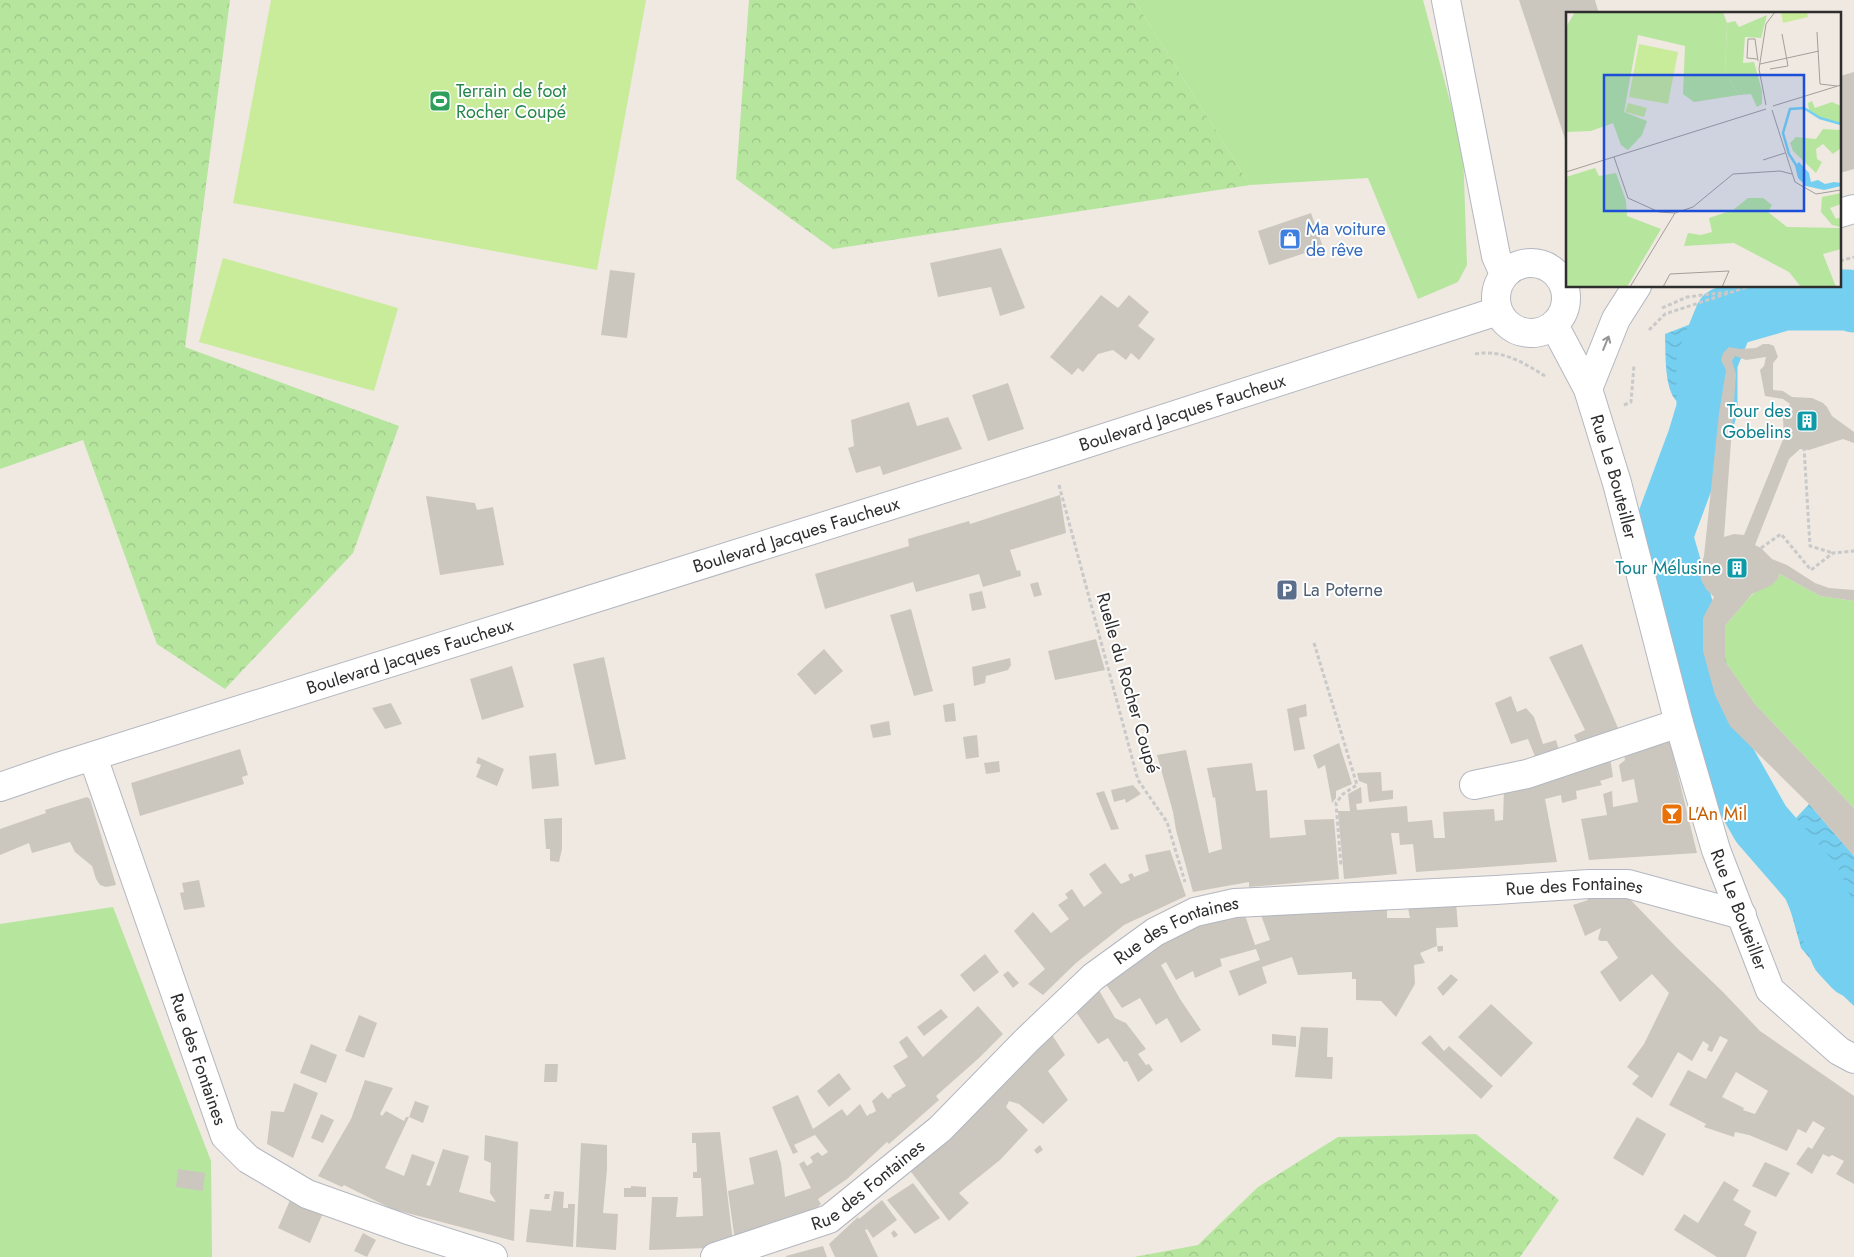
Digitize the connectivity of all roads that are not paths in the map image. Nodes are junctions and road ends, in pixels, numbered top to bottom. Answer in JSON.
{"nodes":[{"id":1,"x":1446,"y":0,"type":"edge"},
{"id":2,"x":1504,"y":274,"type":"junction"},
{"id":3,"x":1566,"y":284,"type":"edge"},
{"id":4,"x":1571,"y":288,"type":"edge"},
{"id":5,"x":1636,"y":288,"type":"edge"},
{"id":6,"x":1498,"y":311,"type":"junction"},
{"id":7,"x":1554,"y":325,"type":"junction"},
{"id":8,"x":1588,"y":388,"type":"junction"},
{"id":9,"x":1679,"y":723,"type":"junction"},
{"id":10,"x":93,"y":757,"type":"junction"},
{"id":11,"x":1474,"y":785,"type":"dead end"},
{"id":12,"x":0,"y":787,"type":"edge"},
{"id":13,"x":1742,"y":915,"type":"junction"},
{"id":14,"x":1854,"y":1059,"type":"edge"},
{"id":15,"x":494,"y":1257,"type":"edge"},
{"id":16,"x":715,"y":1257,"type":"edge"}],
"edges":[{"from":1,"to":2,"type":"street"},
{"from":2,"to":3,"type":"street"},
{"from":2,"to":6,"type":"street"},
{"from":4,"to":7,"type":"street"},
{"from":8,"to":5,"type":"street","one_way":true},
{"from":6,"to":7,"type":"street"},
{"from":6,"to":10,"type":"street","name":"Boulevard Jacques Faucheux"},
{"from":7,"to":8,"type":"street","name":"Rue Le Bouteiller"},
{"from":8,"to":9,"type":"street","name":"Rue Le Bouteiller"},
{"from":9,"to":11,"type":"street"},
{"from":9,"to":13,"type":"street","name":"Rue Le Bouteiller"},
{"from":10,"to":12,"type":"street","name":"Boulevard Jacques Faucheux"},
{"from":10,"to":15,"type":"street","name":"Rue des Fontaines"},
{"from":13,"to":14,"type":"street","name":"Rue Le Bouteiller"},
{"from":13,"to":16,"type":"street","name":"Rue des Fontaines"}]}
